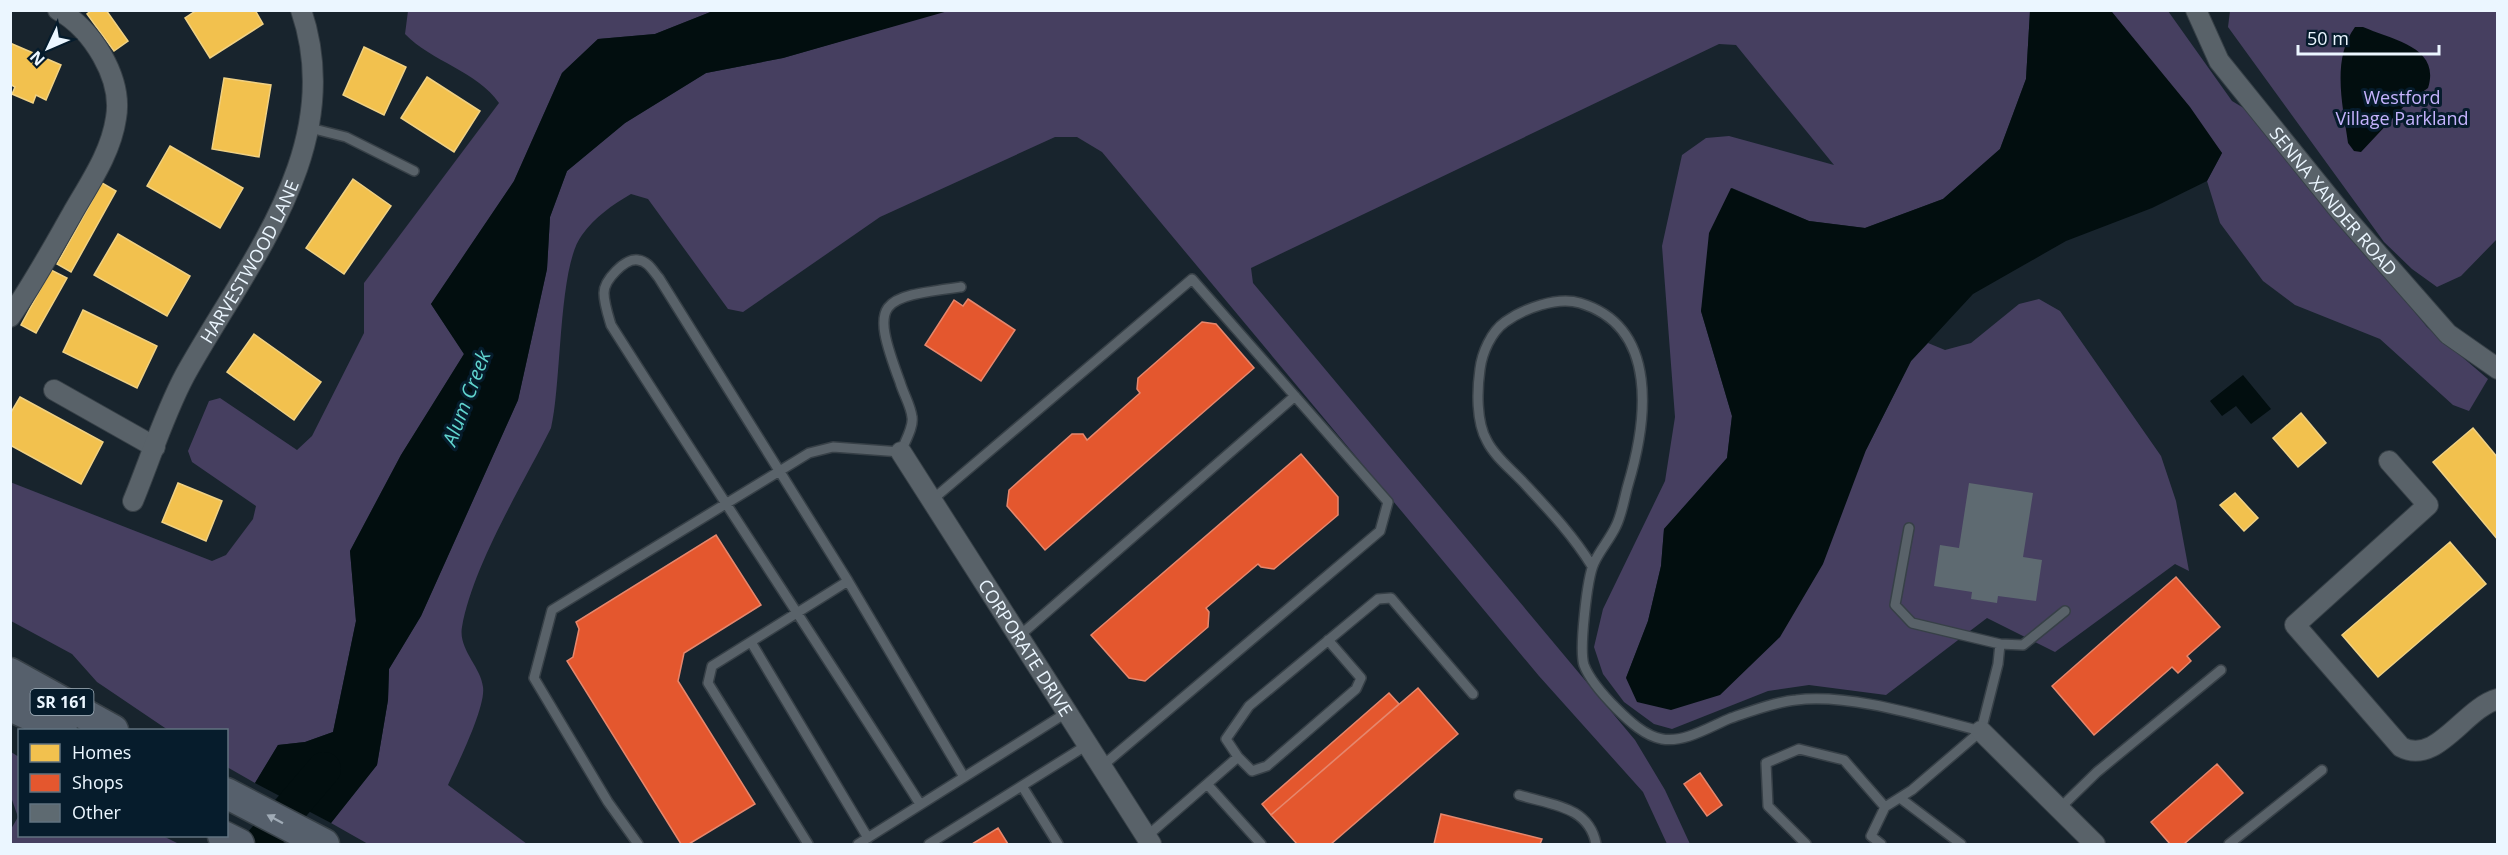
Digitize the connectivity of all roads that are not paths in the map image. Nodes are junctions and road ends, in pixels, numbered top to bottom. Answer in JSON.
{"nodes":[{"id":1,"x":58,"y":10,"type":"edge"},
{"id":2,"x":301,"y":10,"type":"edge"},
{"id":3,"x":2196,"y":10,"type":"edge"},
{"id":4,"x":310,"y":128,"type":"junction"},
{"id":5,"x":414,"y":171,"type":"dead end"},
{"id":6,"x":961,"y":287,"type":"dead end"},
{"id":7,"x":10,"y":317,"type":"edge"},
{"id":8,"x":2498,"y":369,"type":"edge"},
{"id":9,"x":54,"y":390,"type":"dead end"},
{"id":10,"x":1295,"y":396,"type":"junction"},
{"id":11,"x":155,"y":447,"type":"junction"},
{"id":12,"x":901,"y":452,"type":"junction"},
{"id":13,"x":2389,"y":461,"type":"dead end"},
{"id":14,"x":779,"y":472,"type":"junction"},
{"id":15,"x":932,"y":500,"type":"junction"},
{"id":16,"x":133,"y":501,"type":"dead end"},
{"id":17,"x":725,"y":505,"type":"junction"},
{"id":18,"x":1910,"y":528,"type":"dead end"},
{"id":19,"x":1593,"y":566,"type":"junction"},
{"id":20,"x":848,"y":581,"type":"junction"},
{"id":21,"x":2065,"y":611,"type":"dead end"},
{"id":22,"x":798,"y":612,"type":"junction"},
{"id":23,"x":1018,"y":637,"type":"junction"},
{"id":24,"x":1328,"y":640,"type":"junction"},
{"id":25,"x":751,"y":642,"type":"junction"},
{"id":26,"x":2000,"y":644,"type":"junction"},
{"id":27,"x":2221,"y":670,"type":"dead end"},
{"id":28,"x":10,"y":673,"type":"edge"},
{"id":29,"x":1473,"y":694,"type":"dead end"},
{"id":30,"x":2498,"y":699,"type":"edge"},
{"id":31,"x":10,"y":706,"type":"edge"},
{"id":32,"x":1066,"y":712,"type":"junction"},
{"id":33,"x":10,"y":720,"type":"edge"},
{"id":34,"x":28,"y":729,"type":"edge"},
{"id":35,"x":60,"y":729,"type":"edge"},
{"id":36,"x":110,"y":729,"type":"edge"},
{"id":37,"x":1981,"y":731,"type":"junction"},
{"id":38,"x":1087,"y":745,"type":"junction"},
{"id":39,"x":1238,"y":757,"type":"junction"},
{"id":40,"x":1101,"y":767,"type":"junction"},
{"id":41,"x":2322,"y":770,"type":"dead end"},
{"id":42,"x":964,"y":777,"type":"junction"},
{"id":43,"x":1207,"y":784,"type":"junction"},
{"id":44,"x":1022,"y":786,"type":"junction"},
{"id":45,"x":228,"y":794,"type":"edge"},
{"id":46,"x":1519,"y":795,"type":"dead end"},
{"id":47,"x":1900,"y":798,"type":"junction"},
{"id":48,"x":920,"y":804,"type":"junction"},
{"id":49,"x":1885,"y":807,"type":"junction"},
{"id":50,"x":2059,"y":809,"type":"junction"},
{"id":51,"x":1871,"y":836,"type":"junction"},
{"id":52,"x":225,"y":837,"type":"edge"},
{"id":53,"x":868,"y":838,"type":"junction"},
{"id":54,"x":1149,"y":841,"type":"edge"},
{"id":55,"x":239,"y":844,"type":"edge"},
{"id":56,"x":324,"y":844,"type":"edge"},
{"id":57,"x":638,"y":844,"type":"edge"},
{"id":58,"x":808,"y":844,"type":"edge"},
{"id":59,"x":858,"y":844,"type":"edge"},
{"id":60,"x":929,"y":844,"type":"edge"},
{"id":61,"x":1058,"y":844,"type":"edge"},
{"id":62,"x":1260,"y":844,"type":"edge"},
{"id":63,"x":1596,"y":844,"type":"edge"},
{"id":64,"x":1806,"y":844,"type":"edge"},
{"id":65,"x":1862,"y":844,"type":"edge"},
{"id":66,"x":1881,"y":844,"type":"edge"},
{"id":67,"x":1961,"y":844,"type":"edge"},
{"id":68,"x":2095,"y":844,"type":"edge"},
{"id":69,"x":2229,"y":844,"type":"edge"}],
"edges":[{"from":1,"to":7,"type":"street"},
{"from":2,"to":4,"type":"street","name":"HARVESTWOOD LANE"},
{"from":3,"to":8,"type":"street","name":"SENNA XANDER ROAD"},
{"from":4,"to":5,"type":"lane"},
{"from":4,"to":11,"type":"street","name":"HARVESTWOOD LANE"},
{"from":6,"to":12,"type":"lane"},
{"from":9,"to":11,"type":"street"},
{"from":10,"to":15,"type":"lane"},
{"from":10,"to":23,"type":"lane"},
{"from":10,"to":40,"type":"lane"},
{"from":11,"to":16,"type":"street","name":"HARVESTWOOD LANE"},
{"from":12,"to":14,"type":"lane"},
{"from":12,"to":15,"type":"street","name":"CORPORATE DRIVE"},
{"from":13,"to":30,"type":"street"},
{"from":14,"to":17,"type":"lane"},
{"from":14,"to":17,"type":"lane"},
{"from":14,"to":20,"type":"lane"},
{"from":15,"to":23,"type":"street","name":"CORPORATE DRIVE"},
{"from":17,"to":22,"type":"lane"},
{"from":17,"to":57,"type":"lane"},
{"from":18,"to":26,"type":"lane"},
{"from":19,"to":19,"type":"lane"},
{"from":19,"to":37,"type":"lane"},
{"from":20,"to":22,"type":"lane"},
{"from":20,"to":42,"type":"lane"},
{"from":21,"to":26,"type":"lane"},
{"from":22,"to":25,"type":"lane"},
{"from":22,"to":48,"type":"lane"},
{"from":23,"to":32,"type":"street","name":"CORPORATE DRIVE"},
{"from":24,"to":29,"type":"lane"},
{"from":24,"to":39,"type":"lane"},
{"from":24,"to":39,"type":"lane"},
{"from":25,"to":53,"type":"lane"},
{"from":25,"to":58,"type":"lane"},
{"from":26,"to":37,"type":"lane"},
{"from":27,"to":50,"type":"lane"},
{"from":28,"to":36,"type":"main road","number":"SR 161"},
{"from":31,"to":35,"type":"main road"},
{"from":32,"to":38,"type":"street","name":"CORPORATE DRIVE"},
{"from":32,"to":42,"type":"lane"},
{"from":33,"to":34,"type":"main road","number":"SR 161"},
{"from":37,"to":47,"type":"lane"},
{"from":37,"to":50,"type":"street"},
{"from":38,"to":40,"type":"street","name":"CORPORATE DRIVE"},
{"from":38,"to":44,"type":"lane"},
{"from":39,"to":43,"type":"lane"},
{"from":40,"to":54,"type":"street","name":"CORPORATE DRIVE"},
{"from":41,"to":69,"type":"lane"},
{"from":42,"to":48,"type":"lane"},
{"from":43,"to":54,"type":"lane"},
{"from":43,"to":62,"type":"lane"},
{"from":44,"to":60,"type":"lane"},
{"from":44,"to":61,"type":"lane"},
{"from":56,"to":45,"type":"main road","one_way":true},
{"from":46,"to":63,"type":"lane"},
{"from":47,"to":49,"type":"lane"},
{"from":47,"to":67,"type":"lane"},
{"from":48,"to":53,"type":"lane"},
{"from":49,"to":51,"type":"lane"},
{"from":49,"to":64,"type":"lane"},
{"from":50,"to":68,"type":"street"},
{"from":51,"to":65,"type":"lane"},
{"from":51,"to":66,"type":"lane"},
{"from":52,"to":55,"type":"main road"},
{"from":53,"to":59,"type":"lane"}]}
